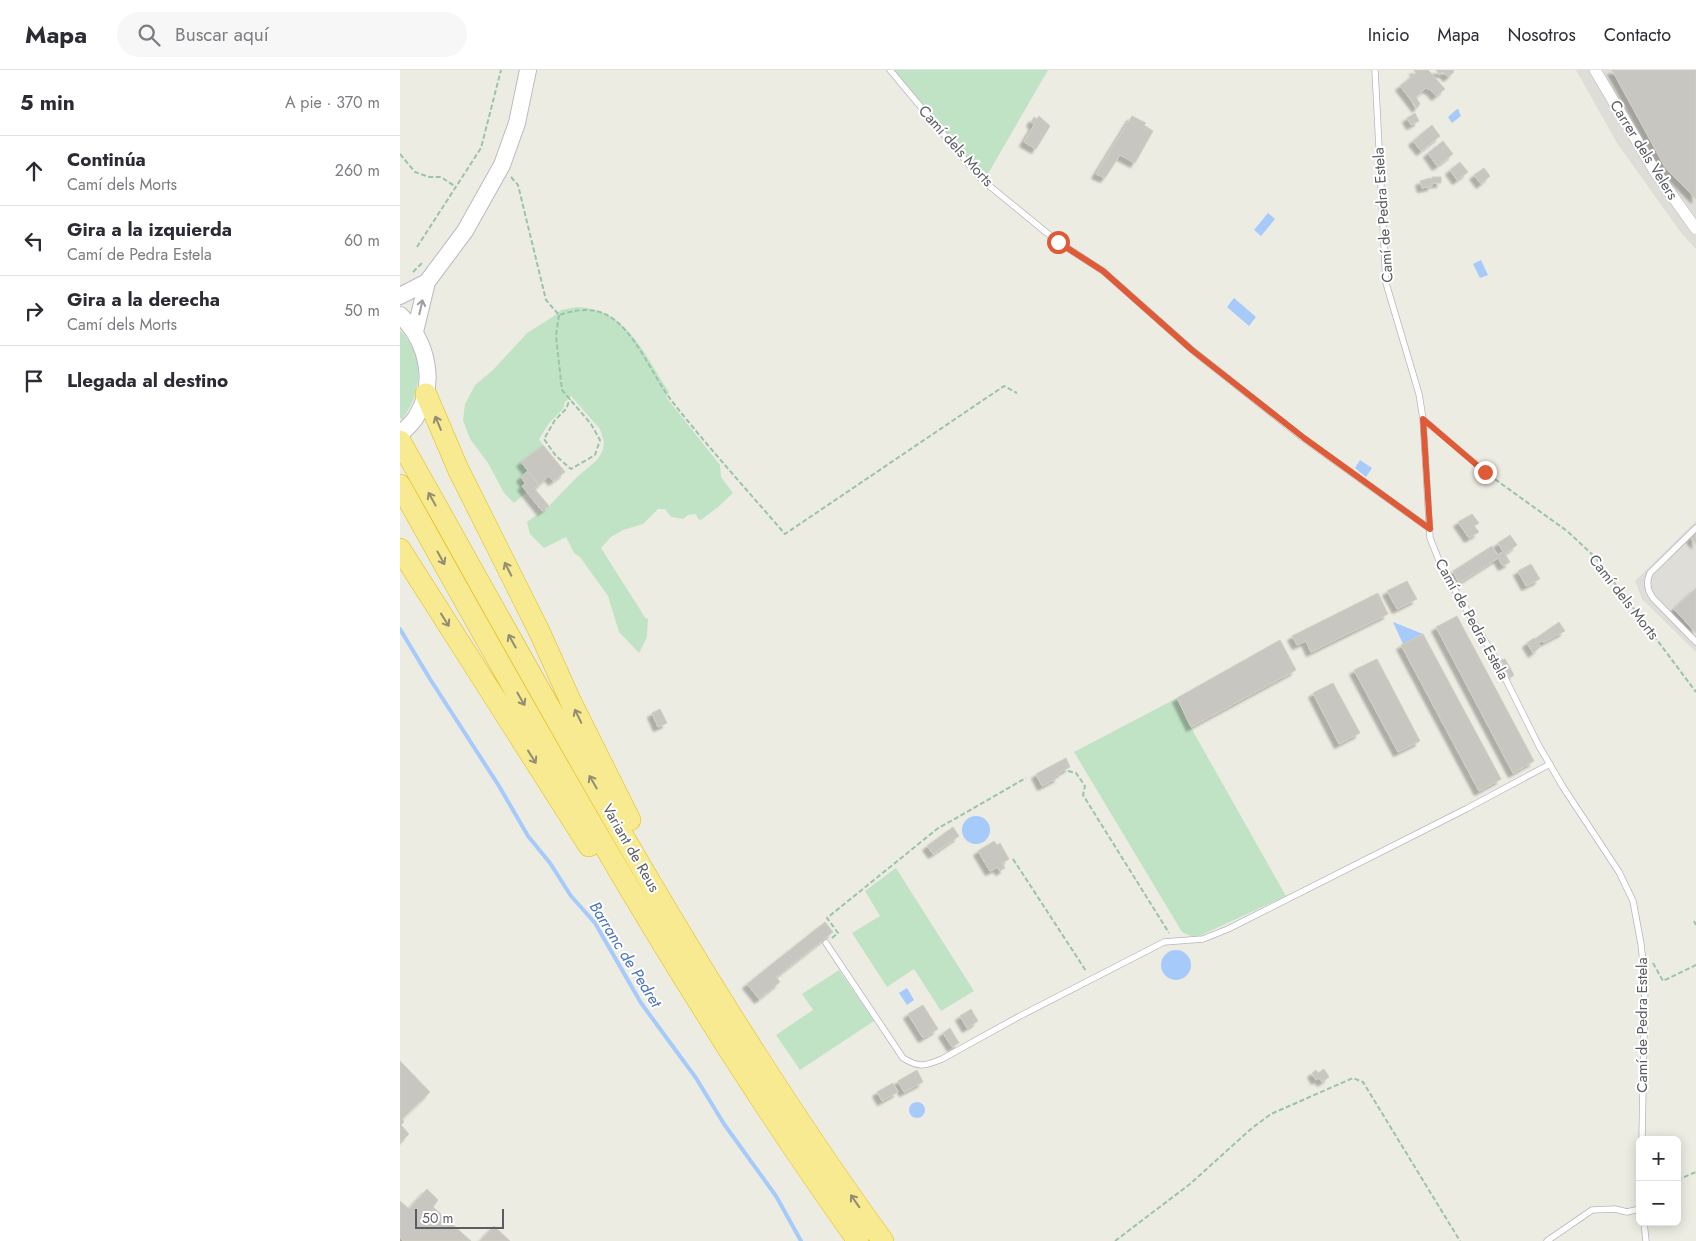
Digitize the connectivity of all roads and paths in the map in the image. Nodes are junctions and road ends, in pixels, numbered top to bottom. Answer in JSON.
{"nodes":[{"id":1,"x":501,"y":70,"type":"edge"},
{"id":2,"x":528,"y":70,"type":"edge"},
{"id":3,"x":890,"y":70,"type":"edge"},
{"id":4,"x":1375,"y":70,"type":"edge"},
{"id":5,"x":1595,"y":70,"type":"edge"},
{"id":6,"x":400,"y":154,"type":"edge"},
{"id":7,"x":502,"y":165,"type":"junction"},
{"id":8,"x":456,"y":187,"type":"junction"},
{"id":9,"x":1696,"y":228,"type":"edge"},
{"id":10,"x":417,"y":247,"type":"dead end"},
{"id":11,"x":422,"y":263,"type":"dead end"},
{"id":12,"x":410,"y":275,"type":"dead end"},
{"id":13,"x":427,"y":282,"type":"junction"},
{"id":14,"x":400,"y":296,"type":"edge"},
{"id":15,"x":400,"y":315,"type":"edge"},
{"id":16,"x":558,"y":315,"type":"junction"},
{"id":17,"x":415,"y":332,"type":"junction"},
{"id":18,"x":1017,"y":393,"type":"dead end"},
{"id":19,"x":426,"y":394,"type":"junction"},
{"id":20,"x":570,"y":399,"type":"junction"},
{"id":21,"x":1423,"y":419,"type":"junction"},
{"id":22,"x":400,"y":435,"type":"edge"},
{"id":23,"x":400,"y":441,"type":"edge"},
{"id":24,"x":400,"y":485,"type":"edge"},
{"id":25,"x":1696,"y":528,"type":"edge"},
{"id":26,"x":1430,"y":529,"type":"junction"},
{"id":27,"x":400,"y":549,"type":"edge"},
{"id":28,"x":1696,"y":642,"type":"edge"},
{"id":29,"x":1696,"y":692,"type":"edge"},
{"id":30,"x":1550,"y":764,"type":"junction"},
{"id":31,"x":1068,"y":771,"type":"dead end"},
{"id":32,"x":1026,"y":778,"type":"dead end"},
{"id":33,"x":1013,"y":859,"type":"dead end"},
{"id":34,"x":1694,"y":921,"type":"dead end"},
{"id":35,"x":1696,"y":924,"type":"edge"},
{"id":36,"x":1174,"y":942,"type":"junction"},
{"id":37,"x":826,"y":943,"type":"joint"},
{"id":38,"x":1641,"y":944,"type":"junction"},
{"id":39,"x":1696,"y":965,"type":"edge"},
{"id":40,"x":1091,"y":980,"type":"junction"},
{"id":41,"x":784,"y":1098,"type":"junction"},
{"id":42,"x":1642,"y":1136,"type":"edge"},
{"id":43,"x":1696,"y":1172,"type":"edge"},
{"id":44,"x":1681,"y":1178,"type":"edge"},
{"id":45,"x":1636,"y":1209,"type":"edge"},
{"id":46,"x":1644,"y":1226,"type":"edge"},
{"id":47,"x":853,"y":1234,"type":"edge"},
{"id":48,"x":883,"y":1241,"type":"edge"},
{"id":49,"x":1115,"y":1241,"type":"edge"},
{"id":50,"x":1460,"y":1241,"type":"edge"},
{"id":51,"x":1547,"y":1241,"type":"edge"},
{"id":52,"x":1646,"y":1241,"type":"edge"}],
"edges":[{"from":1,"to":8,"type":"path"},
{"from":2,"to":7,"type":"main road"},
{"from":3,"to":26,"type":"lane","name":"Camí dels Morts"},
{"from":4,"to":21,"type":"lane","name":"Camí de Pedra Estela"},
{"from":5,"to":9,"type":"street","name":"Carrer dels Velers"},
{"from":6,"to":8,"type":"path"},
{"from":7,"to":13,"type":"main road"},
{"from":7,"to":16,"type":"path"},
{"from":8,"to":10,"type":"path"},
{"from":11,"to":12,"type":"path"},
{"from":13,"to":14,"type":"main road"},
{"from":17,"to":13,"type":"main road","one_way":true},
{"from":15,"to":17,"type":"main road"},
{"from":16,"to":18,"type":"path"},
{"from":16,"to":20,"type":"path"},
{"from":17,"to":19,"type":"main road"},
{"from":19,"to":22,"type":"main road"},
{"from":41,"to":19,"type":"highway","one_way":true},
{"from":20,"to":20,"type":"path"},
{"from":21,"to":26,"type":"lane","name":"Camí de Pedra Estela"},
{"from":21,"to":29,"type":"path","name":"Camí dels Morts"},
{"from":41,"to":23,"type":"highway","name":"Variant de Reus","one_way":true},
{"from":24,"to":47,"type":"highway","name":"Variant de Reus","one_way":true},
{"from":25,"to":28,"type":"lane"},
{"from":26,"to":30,"type":"lane","name":"Camí de Pedra Estela"},
{"from":27,"to":47,"type":"highway","one_way":true},
{"from":30,"to":36,"type":"lane"},
{"from":30,"to":38,"type":"lane","name":"Camí de Pedra Estela"},
{"from":31,"to":36,"type":"path"},
{"from":32,"to":37,"type":"path"},
{"from":33,"to":40,"type":"path"},
{"from":34,"to":35,"type":"path"},
{"from":36,"to":40,"type":"lane"},
{"from":37,"to":40,"type":"lane"},
{"from":38,"to":39,"type":"path"},
{"from":38,"to":42,"type":"lane","name":"Camí de Pedra Estela"},
{"from":48,"to":41,"type":"highway","name":"Variant de Reus","one_way":true},
{"from":43,"to":44,"type":"path"},
{"from":45,"to":51,"type":"lane"},
{"from":46,"to":52,"type":"lane"},
{"from":49,"to":50,"type":"path"}]}
